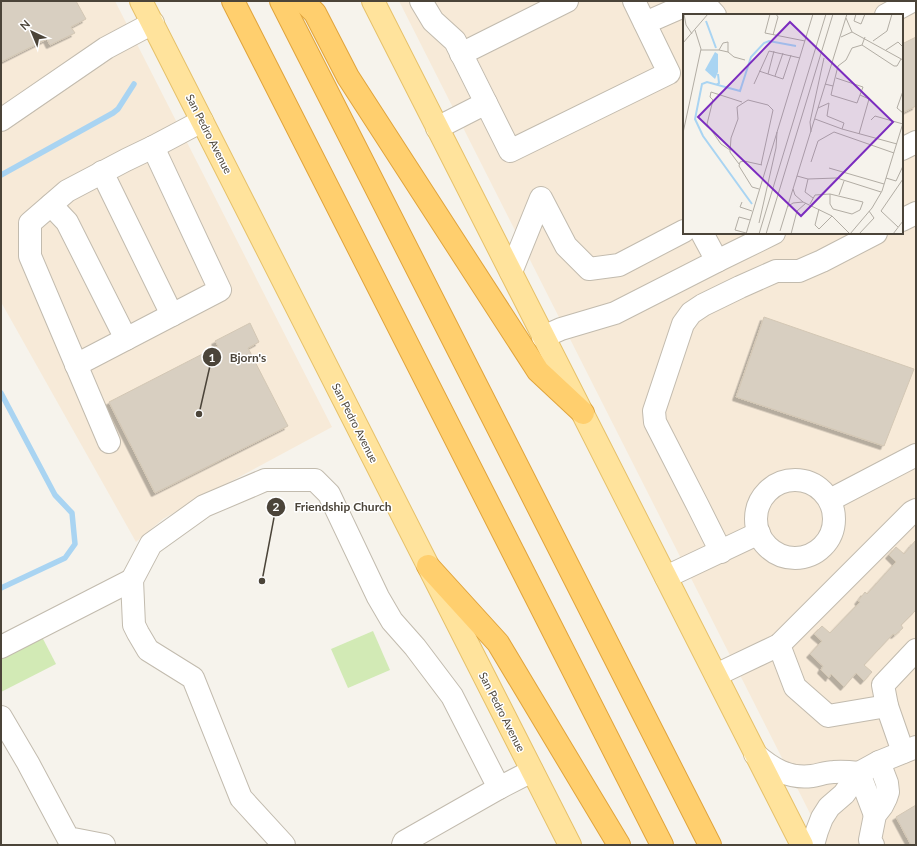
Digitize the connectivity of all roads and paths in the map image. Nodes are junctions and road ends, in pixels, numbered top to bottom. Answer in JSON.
{"nodes":[{"id":1,"x":141,"y":1,"type":"edge"},
{"id":2,"x":233,"y":1,"type":"edge"},
{"id":3,"x":281,"y":1,"type":"edge"},
{"id":4,"x":302,"y":1,"type":"edge"},
{"id":5,"x":373,"y":1,"type":"edge"},
{"id":6,"x":421,"y":1,"type":"edge"},
{"id":7,"x":567,"y":1,"type":"edge"},
{"id":8,"x":634,"y":1,"type":"edge"},
{"id":9,"x":912,"y":1,"type":"edge"},
{"id":10,"x":714,"y":14,"type":"edge"},
{"id":11,"x":888,"y":14,"type":"edge"},
{"id":12,"x":645,"y":23,"type":"junction"},
{"id":13,"x":152,"y":24,"type":"junction"},
{"id":14,"x":461,"y":54,"type":"junction"},
{"id":15,"x":486,"y":103,"type":"junction"},
{"id":16,"x":1,"y":120,"type":"edge"},
{"id":17,"x":202,"y":122,"type":"junction"},
{"id":18,"x":437,"y":128,"type":"junction"},
{"id":19,"x":916,"y":142,"type":"edge"},
{"id":20,"x":153,"y":147,"type":"junction"},
{"id":21,"x":903,"y":148,"type":"edge"},
{"id":22,"x":102,"y":172,"type":"junction"},
{"id":23,"x":51,"y":205,"type":"junction"},
{"id":24,"x":916,"y":213,"type":"edge"},
{"id":25,"x":903,"y":220,"type":"edge"},
{"id":26,"x":683,"y":232,"type":"edge"},
{"id":27,"x":703,"y":234,"type":"edge"},
{"id":28,"x":772,"y":234,"type":"edge"},
{"id":29,"x":874,"y":234,"type":"edge"},
{"id":30,"x":717,"y":261,"type":"junction"},
{"id":31,"x":511,"y":272,"type":"junction"},
{"id":32,"x":172,"y":315,"type":"junction"},
{"id":33,"x":543,"y":337,"type":"junction"},
{"id":34,"x":126,"y":339,"type":"junction"},
{"id":35,"x":76,"y":364,"type":"junction"},
{"id":36,"x":583,"y":413,"type":"junction"},
{"id":37,"x":109,"y":442,"type":"dead end"},
{"id":38,"x":916,"y":455,"type":"edge"},
{"id":39,"x":830,"y":500,"type":"junction"},
{"id":40,"x":916,"y":510,"type":"edge"},
{"id":41,"x":759,"y":533,"type":"junction"},
{"id":42,"x":721,"y":552,"type":"junction"},
{"id":43,"x":428,"y":566,"type":"junction"},
{"id":44,"x":666,"y":577,"type":"junction"},
{"id":45,"x":132,"y":580,"type":"junction"},
{"id":46,"x":779,"y":645,"type":"junction"},
{"id":47,"x":1,"y":647,"type":"edge"},
{"id":48,"x":916,"y":650,"type":"edge"},
{"id":49,"x":716,"y":675,"type":"junction"},
{"id":50,"x":887,"y":706,"type":"junction"},
{"id":51,"x":1,"y":717,"type":"edge"},
{"id":52,"x":909,"y":749,"type":"edge"},
{"id":53,"x":755,"y":754,"type":"junction"},
{"id":54,"x":879,"y":762,"type":"junction"},
{"id":55,"x":532,"y":771,"type":"junction"},
{"id":56,"x":859,"y":773,"type":"junction"},
{"id":57,"x":500,"y":788,"type":"junction"},
{"id":58,"x":875,"y":815,"type":"junction"},
{"id":59,"x":104,"y":845,"type":"edge"},
{"id":60,"x":284,"y":845,"type":"edge"},
{"id":61,"x":403,"y":845,"type":"edge"},
{"id":62,"x":570,"y":845,"type":"edge"},
{"id":63,"x":619,"y":845,"type":"edge"},
{"id":64,"x":662,"y":845,"type":"edge"},
{"id":65,"x":710,"y":845,"type":"edge"},
{"id":66,"x":802,"y":845,"type":"edge"},
{"id":67,"x":813,"y":845,"type":"edge"},
{"id":68,"x":873,"y":845,"type":"edge"}],
"edges":[{"from":1,"to":13,"type":"main road","name":"San Pedro Avenue"},
{"from":2,"to":64,"type":"highway"},
{"from":3,"to":65,"type":"highway"},
{"from":4,"to":36,"type":"highway"},
{"from":5,"to":18,"type":"main road"},
{"from":6,"to":14,"type":"street"},
{"from":7,"to":14,"type":"street"},
{"from":8,"to":12,"type":"street"},
{"from":9,"to":11,"type":"street"},
{"from":10,"to":12,"type":"street"},
{"from":12,"to":15,"type":"street"},
{"from":13,"to":16,"type":"street"},
{"from":13,"to":17,"type":"main road","name":"San Pedro Avenue"},
{"from":14,"to":15,"type":"street"},
{"from":15,"to":18,"type":"street"},
{"from":17,"to":20,"type":"street"},
{"from":17,"to":43,"type":"main road","name":"San Pedro Avenue"},
{"from":18,"to":31,"type":"main road"},
{"from":19,"to":21,"type":"street"},
{"from":20,"to":22,"type":"street"},
{"from":20,"to":32,"type":"street"},
{"from":22,"to":23,"type":"street"},
{"from":22,"to":32,"type":"street"},
{"from":23,"to":34,"type":"street"},
{"from":23,"to":35,"type":"street"},
{"from":24,"to":25,"type":"street"},
{"from":26,"to":31,"type":"street"},
{"from":27,"to":30,"type":"street"},
{"from":28,"to":30,"type":"street"},
{"from":29,"to":42,"type":"street"},
{"from":30,"to":33,"type":"street"},
{"from":31,"to":33,"type":"main road"},
{"from":32,"to":34,"type":"street"},
{"from":33,"to":36,"type":"main road"},
{"from":34,"to":35,"type":"street"},
{"from":35,"to":37,"type":"street"},
{"from":36,"to":44,"type":"main road"},
{"from":38,"to":39,"type":"street"},
{"from":39,"to":41,"type":"street"},
{"from":39,"to":41,"type":"street"},
{"from":40,"to":46,"type":"street"},
{"from":41,"to":42,"type":"street"},
{"from":42,"to":44,"type":"street"},
{"from":43,"to":55,"type":"main road","name":"San Pedro Avenue"},
{"from":43,"to":63,"type":"highway"},
{"from":44,"to":49,"type":"main road"},
{"from":45,"to":47,"type":"street"},
{"from":45,"to":57,"type":"street"},
{"from":45,"to":60,"type":"street"},
{"from":46,"to":49,"type":"street"},
{"from":46,"to":50,"type":"street"},
{"from":48,"to":50,"type":"street"},
{"from":49,"to":53,"type":"main road"},
{"from":50,"to":52,"type":"street"},
{"from":51,"to":59,"type":"street"},
{"from":52,"to":54,"type":"street"},
{"from":53,"to":56,"type":"street"},
{"from":53,"to":66,"type":"main road"},
{"from":54,"to":56,"type":"street"},
{"from":54,"to":58,"type":"street"},
{"from":55,"to":57,"type":"street"},
{"from":55,"to":62,"type":"main road","name":"San Pedro Avenue"},
{"from":56,"to":58,"type":"street"},
{"from":56,"to":67,"type":"street"},
{"from":57,"to":61,"type":"street"},
{"from":58,"to":68,"type":"street"}]}
